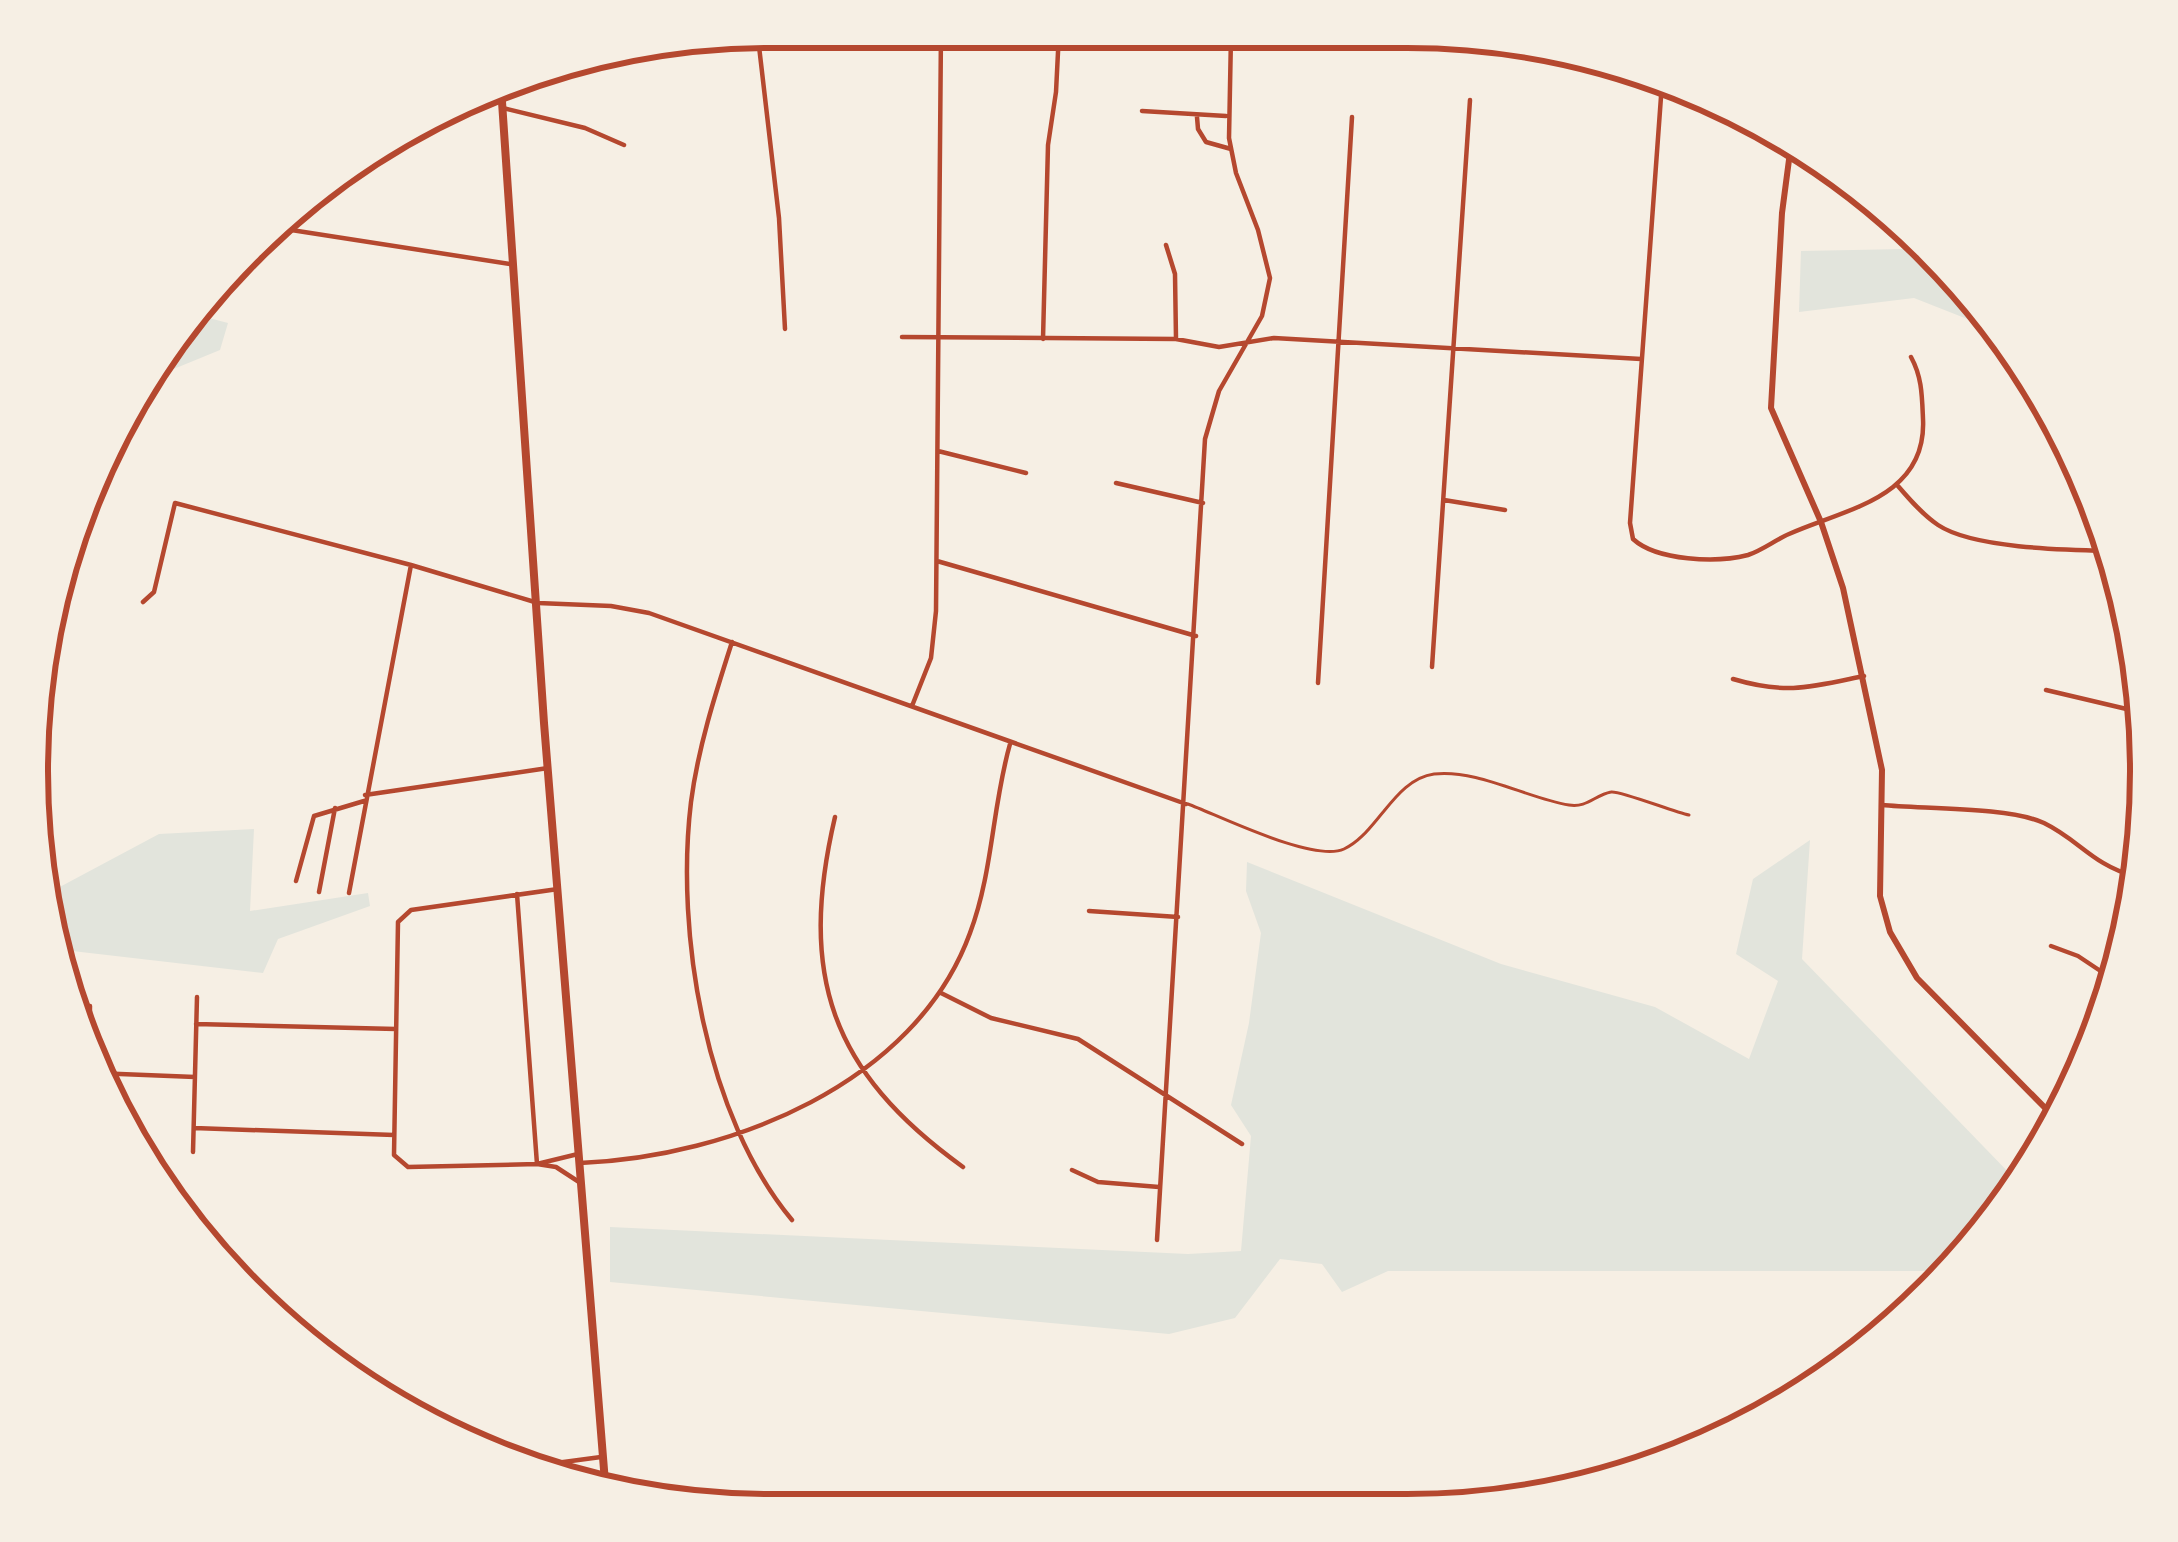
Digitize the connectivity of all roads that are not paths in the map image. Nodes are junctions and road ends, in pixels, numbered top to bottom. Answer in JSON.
{"nodes":[{"id":1,"x":759,"y":48,"type":"edge"},
{"id":2,"x":941,"y":48,"type":"edge"},
{"id":3,"x":1057,"y":48,"type":"edge"},
{"id":4,"x":1231,"y":48,"type":"edge"},
{"id":5,"x":1661,"y":94,"type":"edge"},
{"id":6,"x":502,"y":100,"type":"edge"},
{"id":7,"x":1470,"y":100,"type":"dead end"},
{"id":8,"x":503,"y":108,"type":"junction"},
{"id":9,"x":1142,"y":111,"type":"dead end"},
{"id":10,"x":1196,"y":114,"type":"junction"},
{"id":11,"x":1228,"y":116,"type":"junction"},
{"id":12,"x":1352,"y":117,"type":"dead end"},
{"id":13,"x":624,"y":145,"type":"dead end"},
{"id":14,"x":1231,"y":149,"type":"junction"},
{"id":15,"x":1789,"y":158,"type":"edge"},
{"id":16,"x":291,"y":230,"type":"edge"},
{"id":17,"x":1166,"y":245,"type":"dead end"},
{"id":18,"x":514,"y":264,"type":"junction"},
{"id":19,"x":785,"y":329,"type":"dead end"},
{"id":20,"x":902,"y":338,"type":"dead end"},
{"id":21,"x":940,"y":338,"type":"junction"},
{"id":22,"x":1043,"y":339,"type":"junction"},
{"id":23,"x":1176,"y":339,"type":"junction"},
{"id":24,"x":1247,"y":341,"type":"junction"},
{"id":25,"x":1339,"y":342,"type":"junction"},
{"id":26,"x":1453,"y":350,"type":"junction"},
{"id":27,"x":1911,"y":357,"type":"dead end"},
{"id":28,"x":1641,"y":359,"type":"junction"},
{"id":29,"x":938,"y":452,"type":"junction"},
{"id":30,"x":1026,"y":473,"type":"dead end"},
{"id":31,"x":1116,"y":483,"type":"dead end"},
{"id":32,"x":1898,"y":486,"type":"junction"},
{"id":33,"x":1444,"y":500,"type":"junction"},
{"id":34,"x":1203,"y":503,"type":"junction"},
{"id":35,"x":1505,"y":510,"type":"dead end"},
{"id":36,"x":1821,"y":522,"type":"junction"},
{"id":37,"x":2095,"y":549,"type":"edge"},
{"id":38,"x":937,"y":561,"type":"junction"},
{"id":39,"x":411,"y":565,"type":"junction"},
{"id":40,"x":143,"y":602,"type":"dead end"},
{"id":41,"x":538,"y":603,"type":"junction"},
{"id":42,"x":1196,"y":635,"type":"junction"},
{"id":43,"x":732,"y":643,"type":"junction"},
{"id":44,"x":1432,"y":667,"type":"dead end"},
{"id":45,"x":1864,"y":676,"type":"junction"},
{"id":46,"x":1733,"y":679,"type":"dead end"},
{"id":47,"x":1318,"y":683,"type":"dead end"},
{"id":48,"x":2046,"y":691,"type":"dead end"},
{"id":49,"x":912,"y":706,"type":"junction"},
{"id":50,"x":2127,"y":709,"type":"edge"},
{"id":51,"x":1011,"y":742,"type":"junction"},
{"id":52,"x":548,"y":767,"type":"junction"},
{"id":53,"x":365,"y":798,"type":"junction"},
{"id":54,"x":1186,"y":804,"type":"junction"},
{"id":55,"x":1882,"y":806,"type":"junction"},
{"id":56,"x":335,"y":808,"type":"junction"},
{"id":57,"x":1689,"y":815,"type":"dead end"},
{"id":58,"x":835,"y":817,"type":"dead end"},
{"id":59,"x":2123,"y":871,"type":"edge"},
{"id":60,"x":296,"y":881,"type":"dead end"},
{"id":61,"x":558,"y":889,"type":"junction"},
{"id":62,"x":319,"y":892,"type":"dead end"},
{"id":63,"x":349,"y":893,"type":"dead end"},
{"id":64,"x":517,"y":895,"type":"junction"},
{"id":65,"x":1090,"y":911,"type":"dead end"},
{"id":66,"x":1178,"y":917,"type":"junction"},
{"id":67,"x":2051,"y":946,"type":"dead end"},
{"id":68,"x":2101,"y":971,"type":"edge"},
{"id":69,"x":941,"y":994,"type":"junction"},
{"id":70,"x":197,"y":997,"type":"dead end"},
{"id":71,"x":196,"y":1024,"type":"junction"},
{"id":72,"x":396,"y":1029,"type":"junction"},
{"id":73,"x":865,"y":1071,"type":"junction"},
{"id":74,"x":115,"y":1074,"type":"edge"},
{"id":75,"x":195,"y":1077,"type":"junction"},
{"id":76,"x":1167,"y":1097,"type":"junction"},
{"id":77,"x":2046,"y":1109,"type":"edge"},
{"id":78,"x":194,"y":1128,"type":"junction"},
{"id":79,"x":737,"y":1132,"type":"junction"},
{"id":80,"x":394,"y":1135,"type":"junction"},
{"id":81,"x":1242,"y":1144,"type":"dead end"},
{"id":82,"x":193,"y":1152,"type":"dead end"},
{"id":83,"x":580,"y":1159,"type":"junction"},
{"id":84,"x":537,"y":1164,"type":"junction"},
{"id":85,"x":963,"y":1167,"type":"dead end"},
{"id":86,"x":1072,"y":1170,"type":"dead end"},
{"id":87,"x":582,"y":1184,"type":"junction"},
{"id":88,"x":1161,"y":1187,"type":"junction"},
{"id":89,"x":792,"y":1220,"type":"dead end"},
{"id":90,"x":1157,"y":1240,"type":"dead end"},
{"id":91,"x":603,"y":1457,"type":"junction"},
{"id":92,"x":561,"y":1462,"type":"edge"},
{"id":93,"x":604,"y":1474,"type":"edge"}],
"edges":[{"from":1,"to":19,"type":"street"},
{"from":2,"to":21,"type":"street"},
{"from":3,"to":22,"type":"street"},
{"from":4,"to":11,"type":"street"},
{"from":5,"to":28,"type":"street"},
{"from":6,"to":8,"type":"main road"},
{"from":7,"to":26,"type":"street"},
{"from":8,"to":13,"type":"street"},
{"from":8,"to":18,"type":"main road"},
{"from":9,"to":10,"type":"street"},
{"from":10,"to":11,"type":"street"},
{"from":10,"to":14,"type":"street"},
{"from":11,"to":14,"type":"street"},
{"from":12,"to":25,"type":"street"},
{"from":14,"to":24,"type":"street"},
{"from":15,"to":36,"type":"street"},
{"from":16,"to":18,"type":"street"},
{"from":17,"to":23,"type":"street"},
{"from":18,"to":41,"type":"main road"},
{"from":20,"to":21,"type":"street"},
{"from":21,"to":22,"type":"street"},
{"from":21,"to":29,"type":"street"},
{"from":22,"to":23,"type":"street"},
{"from":23,"to":24,"type":"street"},
{"from":24,"to":25,"type":"street"},
{"from":24,"to":34,"type":"street"},
{"from":25,"to":26,"type":"street"},
{"from":25,"to":47,"type":"street"},
{"from":26,"to":28,"type":"street"},
{"from":26,"to":33,"type":"street"},
{"from":27,"to":32,"type":"street"},
{"from":28,"to":36,"type":"street"},
{"from":29,"to":30,"type":"street"},
{"from":29,"to":38,"type":"street"},
{"from":31,"to":34,"type":"street"},
{"from":32,"to":36,"type":"street"},
{"from":32,"to":37,"type":"street"},
{"from":33,"to":35,"type":"street"},
{"from":33,"to":44,"type":"street"},
{"from":34,"to":42,"type":"street"},
{"from":36,"to":45,"type":"street"},
{"from":38,"to":42,"type":"street"},
{"from":38,"to":49,"type":"street"},
{"from":39,"to":40,"type":"street"},
{"from":39,"to":41,"type":"street"},
{"from":39,"to":53,"type":"street"},
{"from":41,"to":43,"type":"street"},
{"from":41,"to":52,"type":"main road"},
{"from":42,"to":54,"type":"street"},
{"from":43,"to":49,"type":"street"},
{"from":43,"to":79,"type":"street"},
{"from":45,"to":46,"type":"street"},
{"from":45,"to":55,"type":"street"},
{"from":48,"to":50,"type":"street"},
{"from":49,"to":51,"type":"street"},
{"from":51,"to":54,"type":"street"},
{"from":51,"to":69,"type":"street"},
{"from":52,"to":53,"type":"street"},
{"from":52,"to":61,"type":"main road"},
{"from":53,"to":56,"type":"street"},
{"from":53,"to":63,"type":"street"},
{"from":54,"to":57,"type":"lane"},
{"from":54,"to":66,"type":"street"},
{"from":55,"to":59,"type":"street"},
{"from":55,"to":77,"type":"street"},
{"from":56,"to":60,"type":"street"},
{"from":56,"to":62,"type":"street"},
{"from":58,"to":73,"type":"street"},
{"from":61,"to":64,"type":"street"},
{"from":61,"to":83,"type":"main road"},
{"from":64,"to":72,"type":"street"},
{"from":64,"to":84,"type":"street"},
{"from":65,"to":66,"type":"street"},
{"from":66,"to":76,"type":"street"},
{"from":67,"to":68,"type":"street"},
{"from":69,"to":73,"type":"street"},
{"from":69,"to":76,"type":"street"},
{"from":70,"to":71,"type":"street"},
{"from":71,"to":72,"type":"street"},
{"from":71,"to":75,"type":"street"},
{"from":72,"to":80,"type":"street"},
{"from":73,"to":79,"type":"street"},
{"from":73,"to":85,"type":"street"},
{"from":74,"to":75,"type":"street"},
{"from":75,"to":78,"type":"street"},
{"from":76,"to":81,"type":"street"},
{"from":76,"to":88,"type":"street"},
{"from":78,"to":80,"type":"street"},
{"from":78,"to":82,"type":"street"},
{"from":79,"to":83,"type":"street"},
{"from":79,"to":89,"type":"street"},
{"from":80,"to":84,"type":"street"},
{"from":83,"to":84,"type":"street"},
{"from":83,"to":87,"type":"main road"},
{"from":84,"to":87,"type":"street"},
{"from":86,"to":88,"type":"street"},
{"from":87,"to":91,"type":"main road"},
{"from":88,"to":90,"type":"street"},
{"from":91,"to":92,"type":"street"},
{"from":91,"to":93,"type":"main road"}]}
